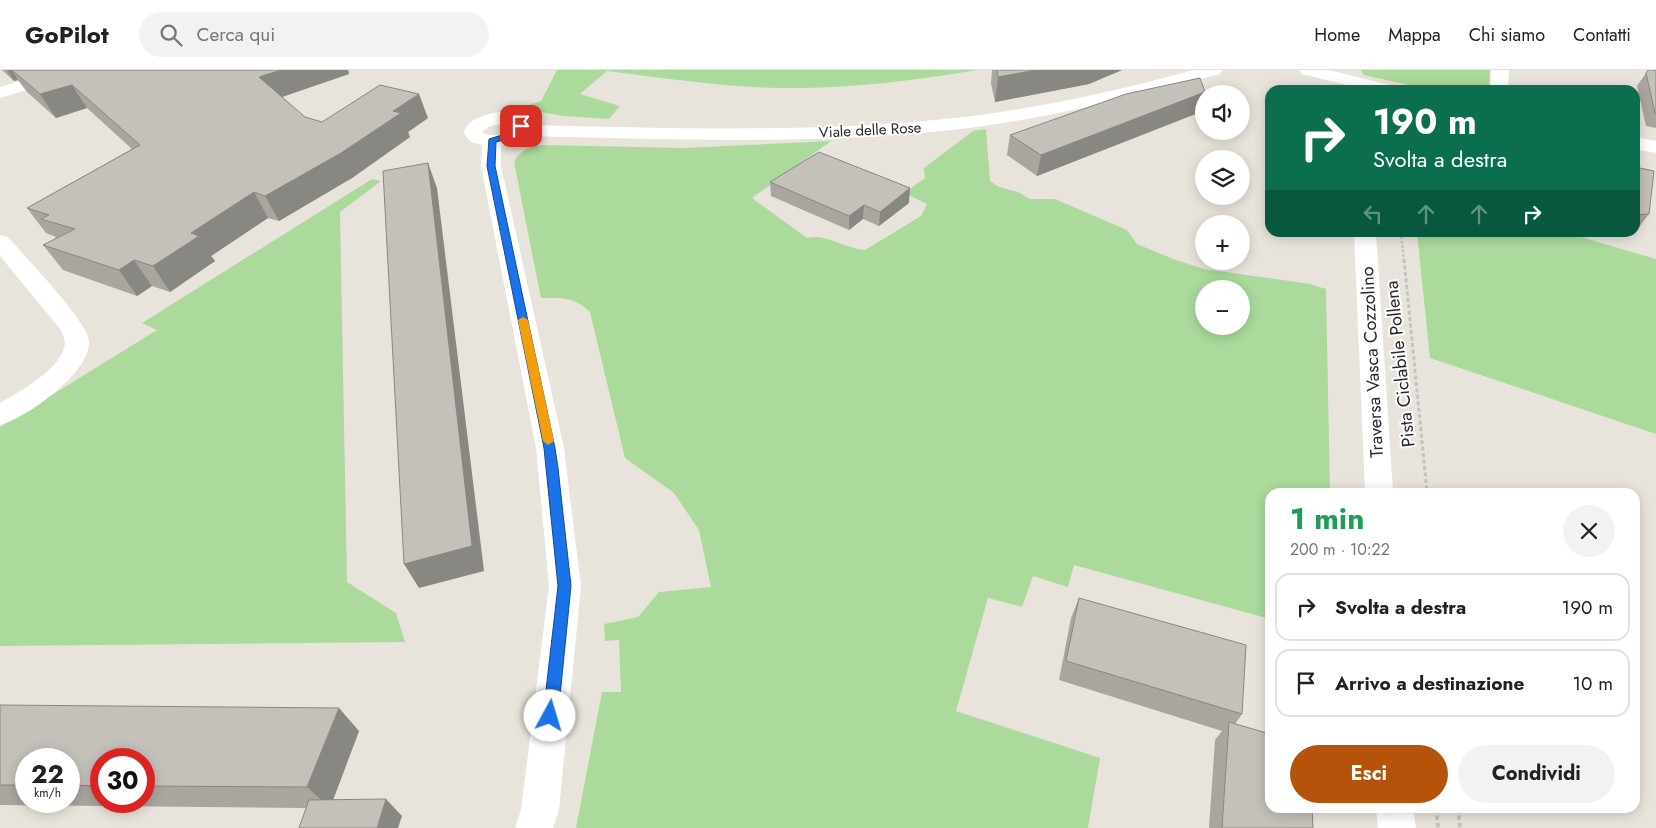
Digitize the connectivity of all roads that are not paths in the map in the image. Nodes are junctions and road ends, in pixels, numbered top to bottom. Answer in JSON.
{"nodes":[{"id":1,"x":74,"y":70,"type":"edge"},
{"id":2,"x":1214,"y":70,"type":"edge"},
{"id":3,"x":1308,"y":70,"type":"edge"},
{"id":4,"x":1500,"y":70,"type":"edge"},
{"id":5,"x":1354,"y":85,"type":"edge"},
{"id":6,"x":1499,"y":85,"type":"edge"},
{"id":7,"x":0,"y":93,"type":"edge"},
{"id":8,"x":1640,"y":144,"type":"edge"},
{"id":9,"x":1656,"y":147,"type":"edge"},
{"id":10,"x":1365,"y":237,"type":"edge"},
{"id":11,"x":0,"y":242,"type":"edge"},
{"id":12,"x":0,"y":415,"type":"edge"},
{"id":13,"x":1379,"y":488,"type":"edge"},
{"id":14,"x":1396,"y":813,"type":"edge"},
{"id":15,"x":534,"y":828,"type":"edge"},
{"id":16,"x":1396,"y":828,"type":"edge"}],
"edges":[{"from":1,"to":7,"type":"street"},
{"from":2,"to":15,"type":"street","name":"Viale delle Rose"},
{"from":3,"to":5,"type":"street"},
{"from":4,"to":6,"type":"street"},
{"from":8,"to":9,"type":"street"},
{"from":10,"to":13,"type":"street","name":"Traversa Vasca Cozzolino"},
{"from":11,"to":12,"type":"street"},
{"from":14,"to":16,"type":"street"}]}
